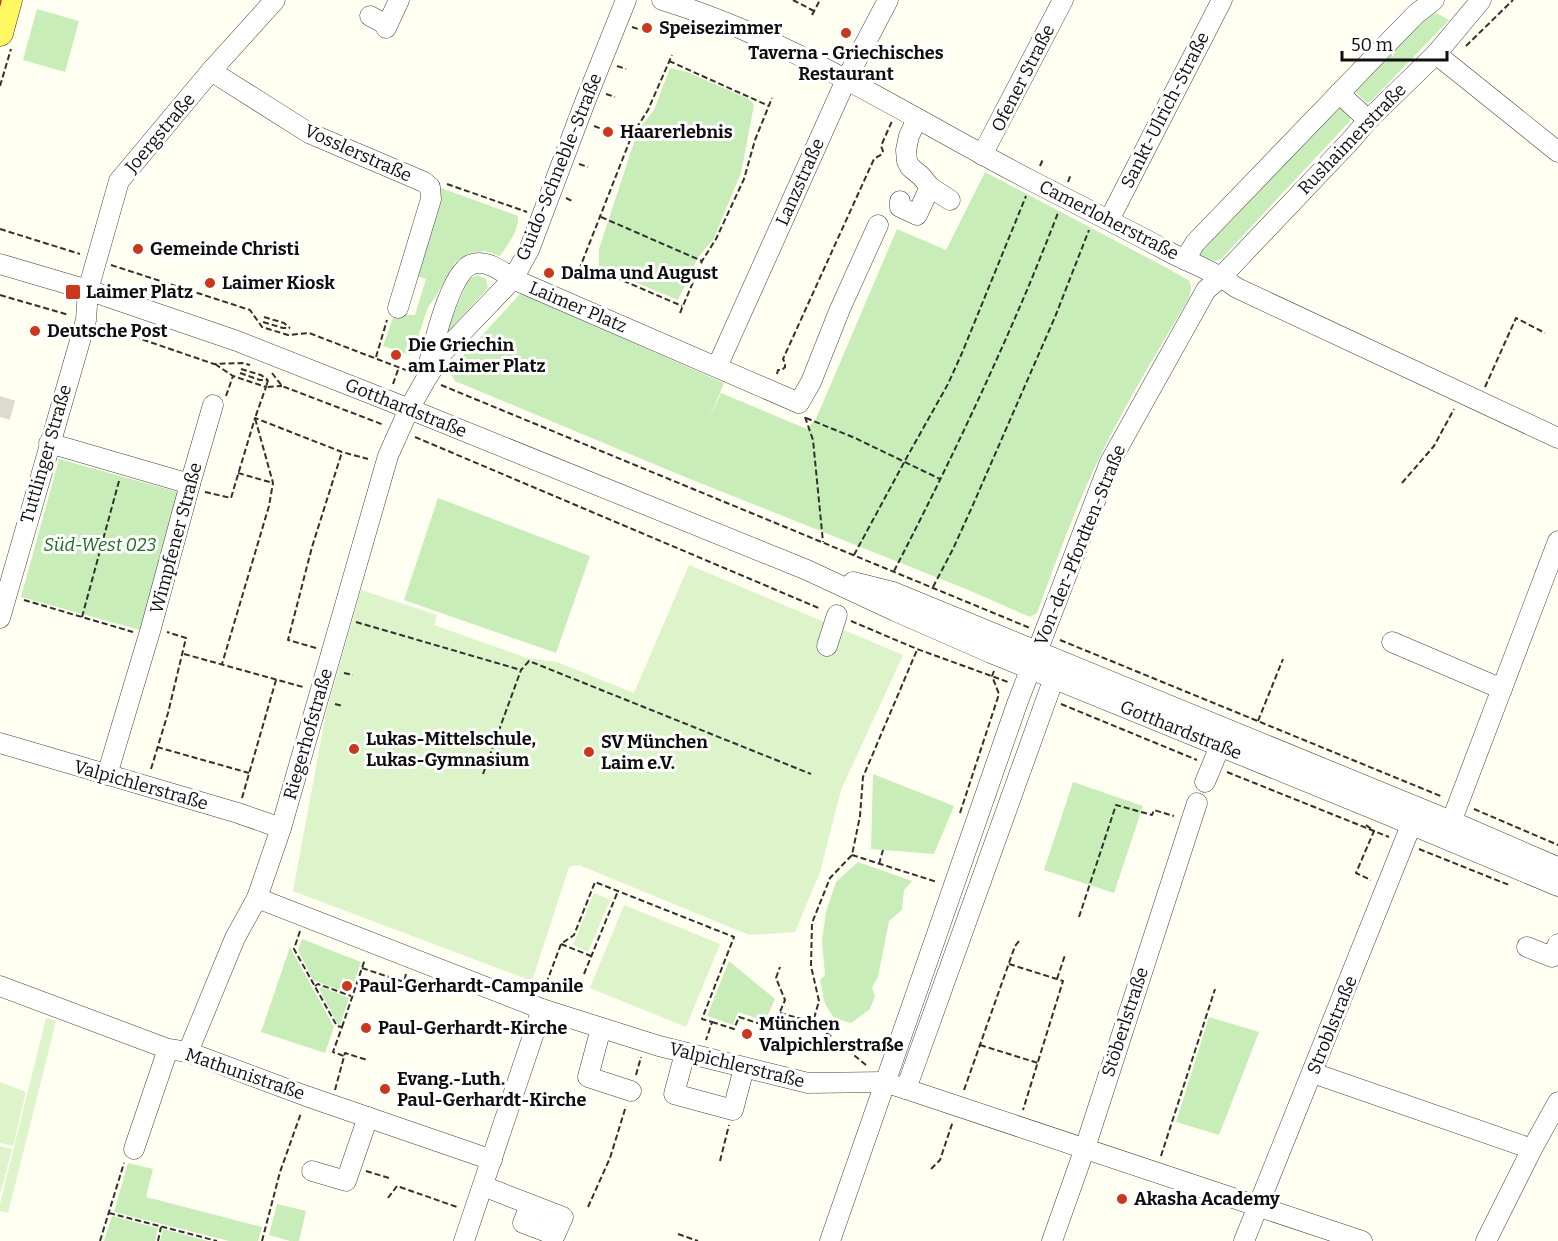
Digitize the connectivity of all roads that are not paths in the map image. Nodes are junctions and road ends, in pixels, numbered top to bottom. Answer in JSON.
{"nodes":[{"id":1,"x":9,"y":0,"type":"edge"},
{"id":2,"x":274,"y":0,"type":"edge"},
{"id":3,"x":399,"y":0,"type":"edge"},
{"id":4,"x":626,"y":0,"type":"edge"},
{"id":5,"x":662,"y":0,"type":"edge"},
{"id":6,"x":888,"y":0,"type":"edge"},
{"id":7,"x":1063,"y":0,"type":"edge"},
{"id":8,"x":1222,"y":0,"type":"edge"},
{"id":9,"x":1434,"y":0,"type":"edge"},
{"id":10,"x":1481,"y":0,"type":"edge"},
{"id":11,"x":370,"y":16,"type":"dead end"},
{"id":12,"x":0,"y":33,"type":"edge"},
{"id":13,"x":1442,"y":59,"type":"junction"},
{"id":14,"x":211,"y":72,"type":"junction"},
{"id":15,"x":846,"y":80,"type":"junction"},
{"id":16,"x":1339,"y":93,"type":"junction"},
{"id":17,"x":917,"y":119,"type":"junction"},
{"id":18,"x":1368,"y":120,"type":"junction"},
{"id":19,"x":1558,"y":152,"type":"edge"},
{"id":20,"x":982,"y":155,"type":"junction"},
{"id":21,"x":930,"y":187,"type":"junction"},
{"id":22,"x":950,"y":200,"type":"dead end"},
{"id":23,"x":900,"y":201,"type":"dead end"},
{"id":24,"x":1103,"y":217,"type":"junction"},
{"id":25,"x":878,"y":225,"type":"dead end"},
{"id":26,"x":1185,"y":260,"type":"junction"},
{"id":27,"x":0,"y":264,"type":"edge"},
{"id":28,"x":1222,"y":276,"type":"junction"},
{"id":29,"x":513,"y":279,"type":"junction"},
{"id":30,"x":88,"y":290,"type":"junction"},
{"id":31,"x":398,"y":308,"type":"road end"},
{"id":32,"x":717,"y":367,"type":"junction"},
{"id":33,"x":426,"y":379,"type":"junction"},
{"id":34,"x":213,"y":405,"type":"dead end"},
{"id":35,"x":409,"y":409,"type":"junction"},
{"id":36,"x":1558,"y":438,"type":"edge"},
{"id":37,"x":49,"y":443,"type":"junction"},
{"id":38,"x":190,"y":485,"type":"junction"},
{"id":39,"x":1558,"y":542,"type":"edge"},
{"id":40,"x":837,"y":615,"type":"road end"},
{"id":41,"x":0,"y":618,"type":"edge"},
{"id":42,"x":1392,"y":642,"type":"dead end"},
{"id":43,"x":827,"y":646,"type":"dead end"},
{"id":44,"x":1037,"y":651,"type":"junction"},
{"id":45,"x":1054,"y":678,"type":"junction"},
{"id":46,"x":1502,"y":689,"type":"junction"},
{"id":47,"x":0,"y":743,"type":"edge"},
{"id":48,"x":1220,"y":746,"type":"junction"},
{"id":49,"x":997,"y":762,"type":"junction"},
{"id":50,"x":1020,"y":771,"type":"junction"},
{"id":51,"x":1209,"y":774,"type":"road end"},
{"id":52,"x":107,"y":775,"type":"junction"},
{"id":53,"x":1197,"y":803,"type":"dead end"},
{"id":54,"x":1415,"y":816,"type":"junction"},
{"id":55,"x":281,"y":828,"type":"junction"},
{"id":56,"x":1448,"y":830,"type":"junction"},
{"id":57,"x":1558,"y":870,"type":"edge"},
{"id":58,"x":1558,"y":886,"type":"edge"},
{"id":59,"x":257,"y":898,"type":"junction"},
{"id":60,"x":1558,"y":944,"type":"edge"},
{"id":61,"x":1527,"y":947,"type":"dead end"},
{"id":62,"x":0,"y":986,"type":"edge"},
{"id":63,"x":540,"y":1008,"type":"junction"},
{"id":64,"x":602,"y":1028,"type":"junction"},
{"id":65,"x":168,"y":1049,"type":"junction"},
{"id":66,"x":188,"y":1052,"type":"junction"},
{"id":67,"x":693,"y":1055,"type":"junction"},
{"id":68,"x":744,"y":1068,"type":"junction"},
{"id":69,"x":1313,"y":1073,"type":"junction"},
{"id":70,"x":886,"y":1080,"type":"junction"},
{"id":71,"x":906,"y":1089,"type":"junction"},
{"id":72,"x":631,"y":1091,"type":"road end"},
{"id":73,"x":1558,"y":1102,"type":"edge"},
{"id":74,"x":368,"y":1117,"type":"junction"},
{"id":75,"x":1084,"y":1148,"type":"junction"},
{"id":76,"x":134,"y":1149,"type":"road end"},
{"id":77,"x":1532,"y":1149,"type":"junction"},
{"id":78,"x":492,"y":1160,"type":"junction"},
{"id":79,"x":312,"y":1171,"type":"dead end"},
{"id":80,"x":483,"y":1186,"type":"junction"},
{"id":81,"x":1258,"y":1206,"type":"junction"},
{"id":82,"x":524,"y":1222,"type":"dead end"},
{"id":83,"x":464,"y":1241,"type":"edge"},
{"id":84,"x":830,"y":1241,"type":"edge"},
{"id":85,"x":1053,"y":1241,"type":"edge"},
{"id":86,"x":1244,"y":1241,"type":"edge"},
{"id":87,"x":1362,"y":1241,"type":"edge"},
{"id":88,"x":1486,"y":1241,"type":"edge"}],
"edges":[{"from":1,"to":12,"type":"main road"},
{"from":2,"to":14,"type":"street","name":"Joergstraße"},
{"from":3,"to":11,"type":"street"},
{"from":4,"to":29,"type":"street","name":"Guido-Schneble-Straße"},
{"from":5,"to":15,"type":"street","name":"Camerloherstraße"},
{"from":6,"to":15,"type":"street","name":"Lanzstraße"},
{"from":7,"to":20,"type":"street","name":"Ofener Straße"},
{"from":8,"to":24,"type":"street","name":"Sankt-Ulrich-Straße"},
{"from":9,"to":16,"type":"street"},
{"from":10,"to":13,"type":"street","name":"Rushaimerstraße"},
{"from":13,"to":18,"type":"street","name":"Rushaimerstraße"},
{"from":13,"to":19,"type":"street"},
{"from":14,"to":30,"type":"street","name":"Joergstraße"},
{"from":14,"to":31,"type":"street","name":"Vosslerstraße"},
{"from":15,"to":17,"type":"street","name":"Camerloherstraße"},
{"from":15,"to":32,"type":"street","name":"Lanzstraße"},
{"from":16,"to":18,"type":"street"},
{"from":16,"to":26,"type":"street"},
{"from":17,"to":20,"type":"street","name":"Camerloherstraße"},
{"from":17,"to":21,"type":"street"},
{"from":18,"to":28,"type":"street","name":"Rushaimerstraße"},
{"from":20,"to":24,"type":"street","name":"Camerloherstraße"},
{"from":21,"to":22,"type":"street"},
{"from":21,"to":23,"type":"street"},
{"from":24,"to":26,"type":"street","name":"Camerloherstraße"},
{"from":25,"to":32,"type":"street","name":"Laimer Platz"},
{"from":26,"to":28,"type":"street","name":"Camerloherstraße"},
{"from":27,"to":30,"type":"street","name":"Gotthardstraße"},
{"from":28,"to":36,"type":"street","name":"Camerloherstraße"},
{"from":28,"to":44,"type":"street","name":"Von-der-Pfordten-Straße"},
{"from":29,"to":32,"type":"street","name":"Laimer Platz"},
{"from":29,"to":33,"type":"street","name":"Guido-Schneble-Straße"},
{"from":29,"to":33,"type":"street","name":"Laimer Platz"},
{"from":30,"to":35,"type":"street","name":"Gotthardstraße"},
{"from":30,"to":37,"type":"street","name":"Tuttlinger Straße"},
{"from":33,"to":35,"type":"street","name":"Guido-Schneble-Straße"},
{"from":34,"to":38,"type":"street","name":"Wimpfener Straße"},
{"from":35,"to":44,"type":"street","name":"Gotthardstraße"},
{"from":35,"to":55,"type":"street","name":"Riegerhofstraße"},
{"from":37,"to":38,"type":"street"},
{"from":37,"to":41,"type":"street","name":"Tuttlinger Straße"},
{"from":38,"to":52,"type":"street","name":"Wimpfener Straße"},
{"from":39,"to":46,"type":"street"},
{"from":40,"to":43,"type":"street"},
{"from":42,"to":46,"type":"street"},
{"from":44,"to":45,"type":"street","name":"Gotthardstraße"},
{"from":44,"to":49,"type":"street","name":"Von-der-Pfordten-Straße"},
{"from":44,"to":54,"type":"street","name":"Gotthardstraße"},
{"from":45,"to":48,"type":"street","name":"Gotthardstraße"},
{"from":45,"to":50,"type":"street"},
{"from":46,"to":56,"type":"street"},
{"from":47,"to":52,"type":"street","name":"Valpichlerstraße"},
{"from":48,"to":51,"type":"street"},
{"from":48,"to":54,"type":"street","name":"Gotthardstraße"},
{"from":49,"to":50,"type":"street"},
{"from":49,"to":70,"type":"street","name":"Von-der-Pfordten-Straße"},
{"from":50,"to":71,"type":"street"},
{"from":52,"to":55,"type":"street","name":"Valpichlerstraße"},
{"from":53,"to":75,"type":"street","name":"Stöberlstraße"},
{"from":54,"to":56,"type":"street","name":"Gotthardstraße"},
{"from":54,"to":69,"type":"street","name":"Stroblstraße"},
{"from":55,"to":59,"type":"street","name":"Riegerhofstraße"},
{"from":56,"to":57,"type":"street","name":"Gotthardstraße"},
{"from":56,"to":58,"type":"street","name":"Gotthardstraße"},
{"from":59,"to":63,"type":"street","name":"Valpichlerstraße"},
{"from":59,"to":66,"type":"street","name":"Riegerhofstraße"},
{"from":60,"to":61,"type":"street"},
{"from":62,"to":65,"type":"street","name":"Mathunistraße"},
{"from":63,"to":64,"type":"street","name":"Valpichlerstraße"},
{"from":63,"to":78,"type":"street"},
{"from":64,"to":67,"type":"street","name":"Valpichlerstraße"},
{"from":64,"to":72,"type":"street"},
{"from":65,"to":66,"type":"street","name":"Mathunistraße"},
{"from":65,"to":76,"type":"street"},
{"from":66,"to":74,"type":"street","name":"Mathunistraße"},
{"from":67,"to":68,"type":"street","name":"Valpichlerstraße"},
{"from":67,"to":68,"type":"street"},
{"from":68,"to":70,"type":"street","name":"Valpichlerstraße"},
{"from":69,"to":77,"type":"street"},
{"from":69,"to":81,"type":"street","name":"Stroblstraße"},
{"from":70,"to":71,"type":"street","name":"Valpichlerstraße"},
{"from":70,"to":84,"type":"street","name":"Von-der-Pfordten-Straße"},
{"from":71,"to":75,"type":"street","name":"Valpichlerstraße"},
{"from":73,"to":77,"type":"street"},
{"from":74,"to":78,"type":"street","name":"Mathunistraße"},
{"from":74,"to":79,"type":"street"},
{"from":75,"to":81,"type":"street","name":"Valpichlerstraße"},
{"from":75,"to":85,"type":"street","name":"Stöberlstraße"},
{"from":77,"to":88,"type":"street"},
{"from":78,"to":80,"type":"street"},
{"from":80,"to":82,"type":"street"},
{"from":80,"to":83,"type":"street"},
{"from":81,"to":86,"type":"street","name":"Stroblstraße"},
{"from":81,"to":87,"type":"street","name":"Valpichlerstraße"}]}
